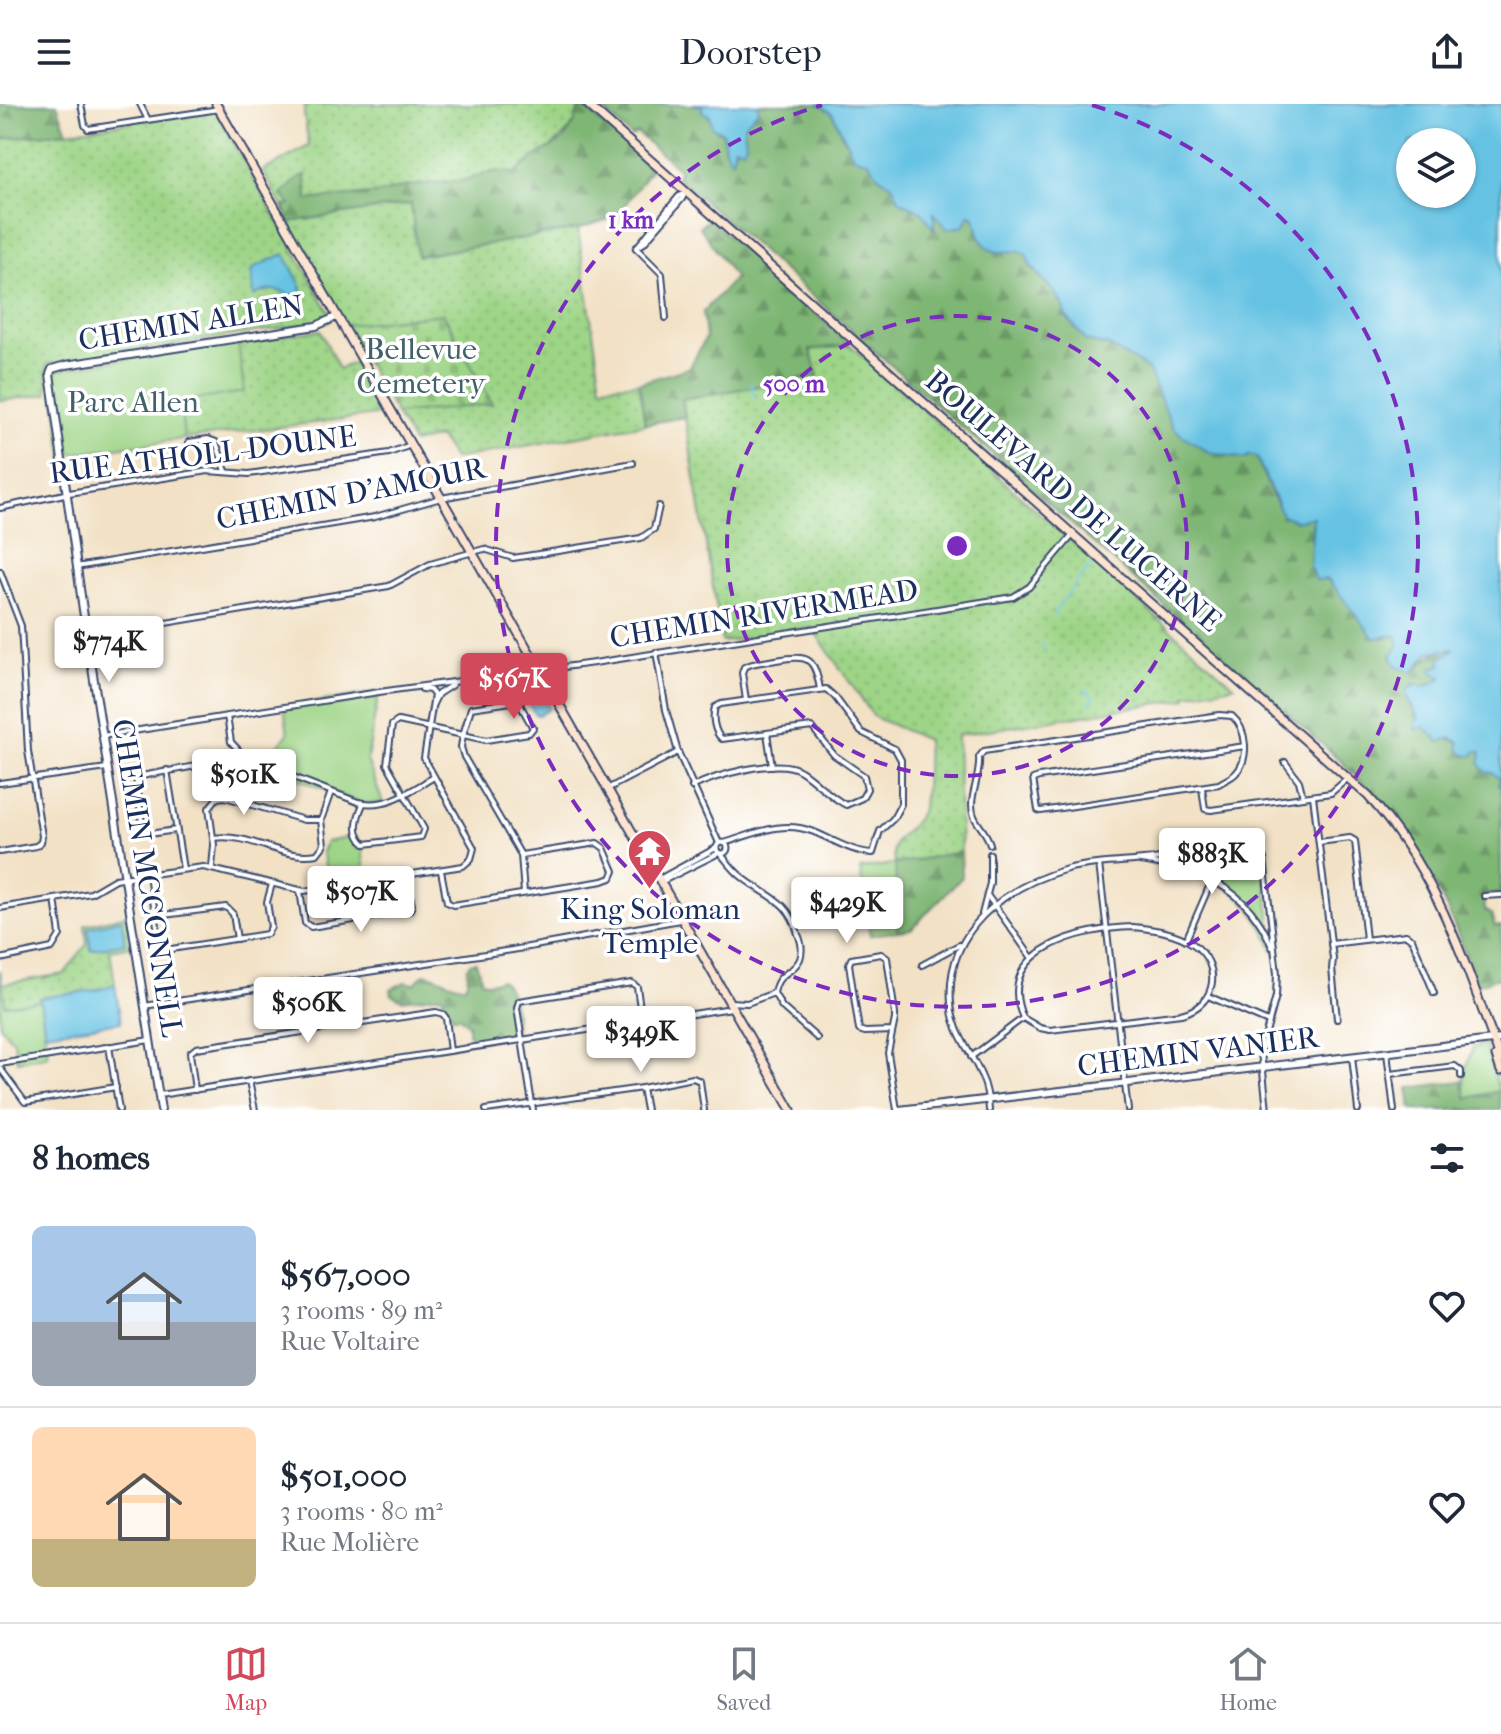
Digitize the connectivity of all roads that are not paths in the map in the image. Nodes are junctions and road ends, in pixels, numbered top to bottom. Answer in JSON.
{"nodes":[{"id":1,"x":81,"y":104,"type":"edge"},
{"id":2,"x":140,"y":104,"type":"edge"},
{"id":3,"x":587,"y":104,"type":"edge"},
{"id":4,"x":217,"y":106,"type":"edge"},
{"id":5,"x":148,"y":120,"type":"junction"},
{"id":6,"x":685,"y":193,"type":"junction"},
{"id":7,"x":336,"y":317,"type":"junction"},
{"id":8,"x":666,"y":318,"type":"dead end"},
{"id":9,"x":52,"y":369,"type":"joint"},
{"id":10,"x":189,"y":442,"type":"dead end"},
{"id":11,"x":411,"y":445,"type":"junction"},
{"id":12,"x":633,"y":463,"type":"dead end"},
{"id":13,"x":226,"y":471,"type":"junction"},
{"id":14,"x":66,"y":494,"type":"junction"},
{"id":15,"x":441,"y":498,"type":"junction"},
{"id":16,"x":659,"y":506,"type":"dead end"},
{"id":17,"x":0,"y":508,"type":"edge"},
{"id":18,"x":1074,"y":534,"type":"junction"},
{"id":19,"x":472,"y":553,"type":"junction"},
{"id":20,"x":76,"y":567,"type":"junction"},
{"id":21,"x":0,"y":571,"type":"edge"},
{"id":22,"x":87,"y":636,"type":"junction"},
{"id":23,"x":656,"y":652,"type":"junction"},
{"id":24,"x":540,"y":670,"type":"junction"},
{"id":25,"x":463,"y":682,"type":"junction"},
{"id":26,"x":439,"y":685,"type":"junction"},
{"id":27,"x":412,"y":688,"type":"junction"},
{"id":28,"x":820,"y":689,"type":"junction"},
{"id":29,"x":746,"y":700,"type":"junction"},
{"id":30,"x":432,"y":706,"type":"junction"},
{"id":31,"x":227,"y":716,"type":"junction"},
{"id":32,"x":428,"y":727,"type":"junction"},
{"id":33,"x":767,"y":733,"type":"junction"},
{"id":34,"x":463,"y":735,"type":"junction"},
{"id":35,"x":102,"y":736,"type":"junction"},
{"id":36,"x":1245,"y":746,"type":"junction"},
{"id":37,"x":237,"y":750,"type":"junction"},
{"id":38,"x":678,"y":752,"type":"junction"},
{"id":39,"x":1285,"y":762,"type":"dead end"},
{"id":40,"x":772,"y":767,"type":"junction"},
{"id":41,"x":107,"y":768,"type":"junction"},
{"id":42,"x":167,"y":770,"type":"junction"},
{"id":43,"x":434,"y":777,"type":"junction"},
{"id":44,"x":1349,"y":777,"type":"junction"},
{"id":45,"x":33,"y":778,"type":"junction"},
{"id":46,"x":0,"y":783,"type":"edge"},
{"id":47,"x":692,"y":787,"type":"junction"},
{"id":48,"x":1202,"y":788,"type":"junction"},
{"id":49,"x":608,"y":790,"type":"junction"},
{"id":50,"x":331,"y":792,"type":"junction"},
{"id":51,"x":403,"y":795,"type":"junction"},
{"id":52,"x":1313,"y":796,"type":"junction"},
{"id":53,"x":1303,"y":797,"type":"junction"},
{"id":54,"x":363,"y":804,"type":"junction"},
{"id":55,"x":321,"y":820,"type":"junction"},
{"id":56,"x":176,"y":830,"type":"junction"},
{"id":57,"x":213,"y":838,"type":"junction"},
{"id":58,"x":1319,"y":842,"type":"junction"},
{"id":59,"x":990,"y":844,"type":"dead end"},
{"id":60,"x":723,"y":846,"type":"junction"},
{"id":61,"x":0,"y":852,"type":"edge"},
{"id":62,"x":720,"y":853,"type":"junction"},
{"id":63,"x":990,"y":854,"type":"dead end"},
{"id":64,"x":521,"y":855,"type":"junction"},
{"id":65,"x":1135,"y":860,"type":"junction"},
{"id":66,"x":1099,"y":864,"type":"junction"},
{"id":67,"x":212,"y":867,"type":"junction"},
{"id":68,"x":183,"y":869,"type":"junction"},
{"id":69,"x":734,"y":869,"type":"junction"},
{"id":70,"x":441,"y":871,"type":"junction"},
{"id":71,"x":149,"y":875,"type":"junction"},
{"id":72,"x":407,"y":876,"type":"junction"},
{"id":73,"x":124,"y":878,"type":"junction"},
{"id":74,"x":1212,"y":880,"type":"junction"},
{"id":75,"x":661,"y":882,"type":"junction"},
{"id":76,"x":272,"y":884,"type":"junction"},
{"id":77,"x":300,"y":891,"type":"junction"},
{"id":78,"x":524,"y":893,"type":"junction"},
{"id":79,"x":987,"y":895,"type":"junction"},
{"id":80,"x":1501,"y":895,"type":"edge"},
{"id":81,"x":1484,"y":896,"type":"dead end"},
{"id":82,"x":55,"y":899,"type":"junction"},
{"id":83,"x":993,"y":906,"type":"junction"},
{"id":84,"x":0,"y":908,"type":"edge"},
{"id":85,"x":156,"y":916,"type":"junction"},
{"id":86,"x":981,"y":916,"type":"junction"},
{"id":87,"x":683,"y":919,"type":"junction"},
{"id":88,"x":1107,"y":928,"type":"junction"},
{"id":89,"x":237,"y":939,"type":"junction"},
{"id":90,"x":1366,"y":939,"type":"junction"},
{"id":91,"x":1186,"y":940,"type":"junction"},
{"id":92,"x":961,"y":943,"type":"junction"},
{"id":93,"x":1331,"y":944,"type":"junction"},
{"id":94,"x":1275,"y":953,"type":"junction"},
{"id":95,"x":1032,"y":958,"type":"junction"},
{"id":96,"x":0,"y":959,"type":"edge"},
{"id":97,"x":922,"y":965,"type":"dead end"},
{"id":98,"x":774,"y":993,"type":"junction"},
{"id":99,"x":1434,"y":993,"type":"dead end"},
{"id":100,"x":1208,"y":996,"type":"junction"},
{"id":101,"x":747,"y":1003,"type":"junction"},
{"id":102,"x":144,"y":1006,"type":"junction"},
{"id":103,"x":734,"y":1008,"type":"junction"},
{"id":104,"x":1023,"y":1018,"type":"junction"},
{"id":105,"x":1337,"y":1019,"type":"dead end"},
{"id":106,"x":642,"y":1022,"type":"junction"},
{"id":107,"x":1118,"y":1022,"type":"junction"},
{"id":108,"x":1268,"y":1022,"type":"junction"},
{"id":109,"x":892,"y":1031,"type":"junction"},
{"id":110,"x":817,"y":1038,"type":"dead end"},
{"id":111,"x":150,"y":1040,"type":"junction"},
{"id":112,"x":1495,"y":1040,"type":"edge"},
{"id":113,"x":522,"y":1041,"type":"junction"},
{"id":114,"x":109,"y":1046,"type":"junction"},
{"id":115,"x":451,"y":1052,"type":"junction"},
{"id":116,"x":1387,"y":1053,"type":"junction"},
{"id":117,"x":971,"y":1057,"type":"junction"},
{"id":118,"x":1352,"y":1057,"type":"junction"},
{"id":119,"x":1501,"y":1060,"type":"edge"},
{"id":120,"x":0,"y":1066,"type":"edge"},
{"id":121,"x":1262,"y":1066,"type":"junction"},
{"id":122,"x":1501,"y":1071,"type":"edge"},
{"id":123,"x":1390,"y":1074,"type":"junction"},
{"id":124,"x":1461,"y":1076,"type":"dead end"},
{"id":125,"x":249,"y":1081,"type":"junction"},
{"id":126,"x":1125,"y":1083,"type":"junction"},
{"id":127,"x":116,"y":1087,"type":"junction"},
{"id":128,"x":642,"y":1088,"type":"junction"},
{"id":129,"x":195,"y":1090,"type":"junction"},
{"id":130,"x":159,"y":1095,"type":"junction"},
{"id":131,"x":989,"y":1098,"type":"junction"},
{"id":132,"x":532,"y":1102,"type":"junction"},
{"id":133,"x":119,"y":1110,"type":"edge"},
{"id":134,"x":161,"y":1110,"type":"edge"},
{"id":135,"x":255,"y":1110,"type":"edge"},
{"id":136,"x":486,"y":1110,"type":"edge"},
{"id":137,"x":533,"y":1110,"type":"edge"},
{"id":138,"x":646,"y":1110,"type":"edge"},
{"id":139,"x":704,"y":1110,"type":"edge"},
{"id":140,"x":791,"y":1110,"type":"edge"},
{"id":141,"x":898,"y":1110,"type":"edge"},
{"id":142,"x":989,"y":1110,"type":"edge"},
{"id":143,"x":1128,"y":1110,"type":"edge"},
{"id":144,"x":1267,"y":1110,"type":"edge"},
{"id":145,"x":1358,"y":1110,"type":"edge"},
{"id":146,"x":1394,"y":1110,"type":"edge"}],
"edges":[{"from":1,"to":5,"type":"street"},
{"from":2,"to":5,"type":"street"},
{"from":3,"to":6,"type":"main road","name":"BOULEVARD DE LUCERNE"},
{"from":4,"to":5,"type":"street"},
{"from":4,"to":7,"type":"main road"},
{"from":6,"to":8,"type":"street"},
{"from":6,"to":18,"type":"main road","name":"BOULEVARD DE LUCERNE"},
{"from":7,"to":9,"type":"street","name":"CHEMIN ALLEN"},
{"from":7,"to":11,"type":"main road"},
{"from":9,"to":14,"type":"street","name":"CHEMIN MCCONNELL"},
{"from":10,"to":13,"type":"street"},
{"from":11,"to":13,"type":"street","name":"RUE ATHOLL-DOUNE"},
{"from":11,"to":15,"type":"main road"},
{"from":12,"to":15,"type":"street","name":"CHEMIN D'AMOUR"},
{"from":13,"to":14,"type":"street","name":"RUE ATHOLL-DOUNE"},
{"from":14,"to":17,"type":"street","name":"RUE ATHOLL-DOUNE"},
{"from":14,"to":20,"type":"street","name":"CHEMIN MCCONNELL"},
{"from":15,"to":19,"type":"main road"},
{"from":15,"to":20,"type":"street","name":"CHEMIN D'AMOUR"},
{"from":16,"to":19,"type":"street"},
{"from":18,"to":23,"type":"street","name":"CHEMIN RIVERMEAD"},
{"from":18,"to":44,"type":"main road","name":"BOULEVARD DE LUCERNE"},
{"from":19,"to":22,"type":"street"},
{"from":19,"to":24,"type":"main road"},
{"from":20,"to":22,"type":"street","name":"CHEMIN MCCONNELL"},
{"from":21,"to":45,"type":"street"},
{"from":22,"to":35,"type":"street","name":"CHEMIN MCCONNELL"},
{"from":23,"to":24,"type":"street","name":"CHEMIN RIVERMEAD"},
{"from":23,"to":38,"type":"street"},
{"from":24,"to":25,"type":"street","name":"CHEMIN RIVERMEAD"},
{"from":24,"to":49,"type":"main road"},
{"from":25,"to":26,"type":"street","name":"CHEMIN RIVERMEAD"},
{"from":25,"to":30,"type":"street"},
{"from":26,"to":27,"type":"street","name":"CHEMIN RIVERMEAD"},
{"from":26,"to":30,"type":"street"},
{"from":27,"to":30,"type":"street"},
{"from":27,"to":31,"type":"street","name":"CHEMIN RIVERMEAD"},
{"from":28,"to":29,"type":"street"},
{"from":28,"to":29,"type":"street"},
{"from":28,"to":60,"type":"street"},
{"from":29,"to":33,"type":"street"},
{"from":30,"to":32,"type":"street"},
{"from":31,"to":35,"type":"street","name":"CHEMIN RIVERMEAD"},
{"from":31,"to":37,"type":"street"},
{"from":32,"to":34,"type":"street"},
{"from":32,"to":43,"type":"street"},
{"from":32,"to":51,"type":"street"},
{"from":33,"to":40,"type":"street"},
{"from":33,"to":40,"type":"street"},
{"from":34,"to":34,"type":"street"},
{"from":34,"to":64,"type":"street"},
{"from":35,"to":41,"type":"street","name":"CHEMIN MCCONNELL"},
{"from":36,"to":48,"type":"street"},
{"from":36,"to":48,"type":"street"},
{"from":36,"to":59,"type":"street"},
{"from":37,"to":42,"type":"street"},
{"from":37,"to":50,"type":"street"},
{"from":38,"to":47,"type":"street"},
{"from":38,"to":49,"type":"street"},
{"from":39,"to":53,"type":"street"},
{"from":40,"to":47,"type":"street"},
{"from":41,"to":45,"type":"street"},
{"from":41,"to":73,"type":"street","name":"CHEMIN MCCONNELL"},
{"from":42,"to":56,"type":"street"},
{"from":42,"to":56,"type":"street"},
{"from":43,"to":51,"type":"street"},
{"from":43,"to":70,"type":"street"},
{"from":44,"to":52,"type":"street"},
{"from":44,"to":112,"type":"main road","name":"BOULEVARD DE LUCERNE"},
{"from":45,"to":46,"type":"street"},
{"from":45,"to":61,"type":"street"},
{"from":47,"to":60,"type":"street"},
{"from":48,"to":53,"type":"street"},
{"from":49,"to":75,"type":"main road"},
{"from":50,"to":54,"type":"street"},
{"from":50,"to":55,"type":"street"},
{"from":51,"to":54,"type":"street"},
{"from":51,"to":54,"type":"street"},
{"from":52,"to":53,"type":"street"},
{"from":52,"to":58,"type":"street"},
{"from":55,"to":57,"type":"street"},
{"from":55,"to":57,"type":"street"},
{"from":56,"to":68,"type":"street"},
{"from":57,"to":67,"type":"street"},
{"from":58,"to":90,"type":"street"},
{"from":58,"to":93,"type":"street"},
{"from":60,"to":62,"type":"street"},
{"from":60,"to":69,"type":"street"},
{"from":60,"to":75,"type":"street"},
{"from":62,"to":69,"type":"street"},
{"from":62,"to":75,"type":"street"},
{"from":63,"to":79,"type":"street"},
{"from":64,"to":78,"type":"street"},
{"from":64,"to":78,"type":"street"},
{"from":65,"to":66,"type":"street"},
{"from":65,"to":74,"type":"street"},
{"from":65,"to":94,"type":"street"},
{"from":66,"to":83,"type":"street"},
{"from":66,"to":88,"type":"street"},
{"from":67,"to":68,"type":"street"},
{"from":67,"to":76,"type":"street"},
{"from":68,"to":71,"type":"street"},
{"from":69,"to":98,"type":"street"},
{"from":70,"to":72,"type":"street"},
{"from":70,"to":78,"type":"street"},
{"from":71,"to":73,"type":"street"},
{"from":71,"to":85,"type":"street"},
{"from":72,"to":77,"type":"street"},
{"from":72,"to":77,"type":"street"},
{"from":73,"to":82,"type":"street"},
{"from":73,"to":102,"type":"street","name":"CHEMIN MCCONNELL"},
{"from":74,"to":91,"type":"street"},
{"from":74,"to":94,"type":"street"},
{"from":75,"to":87,"type":"main road"},
{"from":76,"to":77,"type":"street"},
{"from":76,"to":89,"type":"street"},
{"from":79,"to":83,"type":"street"},
{"from":79,"to":86,"type":"street"},
{"from":80,"to":81,"type":"street"},
{"from":82,"to":84,"type":"street"},
{"from":82,"to":96,"type":"street"},
{"from":83,"to":86,"type":"street"},
{"from":83,"to":95,"type":"street"},
{"from":85,"to":89,"type":"street"},
{"from":85,"to":89,"type":"street"},
{"from":86,"to":92,"type":"street"},
{"from":87,"to":102,"type":"street"},
{"from":87,"to":103,"type":"main road"},
{"from":88,"to":91,"type":"street"},
{"from":88,"to":95,"type":"street"},
{"from":88,"to":107,"type":"street"},
{"from":90,"to":93,"type":"street"},
{"from":90,"to":99,"type":"street"},
{"from":91,"to":100,"type":"street"},
{"from":92,"to":97,"type":"street"},
{"from":92,"to":117,"type":"street"},
{"from":93,"to":105,"type":"street"},
{"from":94,"to":108,"type":"street"},
{"from":95,"to":104,"type":"street"},
{"from":98,"to":101,"type":"street"},
{"from":98,"to":110,"type":"street"},
{"from":100,"to":107,"type":"street"},
{"from":100,"to":108,"type":"street"},
{"from":101,"to":103,"type":"street"},
{"from":101,"to":103,"type":"street"},
{"from":102,"to":111,"type":"street","name":"CHEMIN MCCONNELL"},
{"from":103,"to":106,"type":"street"},
{"from":103,"to":140,"type":"main road"},
{"from":104,"to":107,"type":"street"},
{"from":104,"to":117,"type":"street"},
{"from":106,"to":113,"type":"street"},
{"from":106,"to":113,"type":"street"},
{"from":107,"to":126,"type":"street"},
{"from":108,"to":121,"type":"street"},
{"from":109,"to":109,"type":"street"},
{"from":109,"to":141,"type":"street"},
{"from":111,"to":114,"type":"street"},
{"from":111,"to":130,"type":"street","name":"CHEMIN MCCONNELL"},
{"from":112,"to":116,"type":"street","name":"CHEMIN VANIER"},
{"from":112,"to":119,"type":"main road","name":"BOULEVARD DE LUCERNE"},
{"from":112,"to":122,"type":"main road","name":"BOULEVARD DE LUCERNE"},
{"from":113,"to":115,"type":"street"},
{"from":113,"to":132,"type":"street"},
{"from":114,"to":120,"type":"street"},
{"from":114,"to":127,"type":"street"},
{"from":115,"to":125,"type":"street"},
{"from":115,"to":129,"type":"street"},
{"from":116,"to":118,"type":"street","name":"CHEMIN VANIER"},
{"from":116,"to":123,"type":"street"},
{"from":117,"to":131,"type":"street"},
{"from":118,"to":121,"type":"street","name":"CHEMIN VANIER"},
{"from":118,"to":145,"type":"street"},
{"from":120,"to":127,"type":"street"},
{"from":121,"to":126,"type":"street","name":"CHEMIN VANIER"},
{"from":121,"to":144,"type":"street"},
{"from":123,"to":124,"type":"street"},
{"from":123,"to":146,"type":"street"},
{"from":125,"to":129,"type":"street"},
{"from":125,"to":135,"type":"street"},
{"from":126,"to":131,"type":"street","name":"CHEMIN VANIER"},
{"from":126,"to":143,"type":"street"},
{"from":127,"to":133,"type":"street"},
{"from":128,"to":132,"type":"street"},
{"from":128,"to":138,"type":"street"},
{"from":128,"to":139,"type":"street"},
{"from":129,"to":130,"type":"street"},
{"from":130,"to":134,"type":"street","name":"CHEMIN MCCONNELL"},
{"from":131,"to":141,"type":"street","name":"CHEMIN VANIER"},
{"from":131,"to":142,"type":"street"},
{"from":132,"to":136,"type":"street"},
{"from":132,"to":137,"type":"street"}]}
